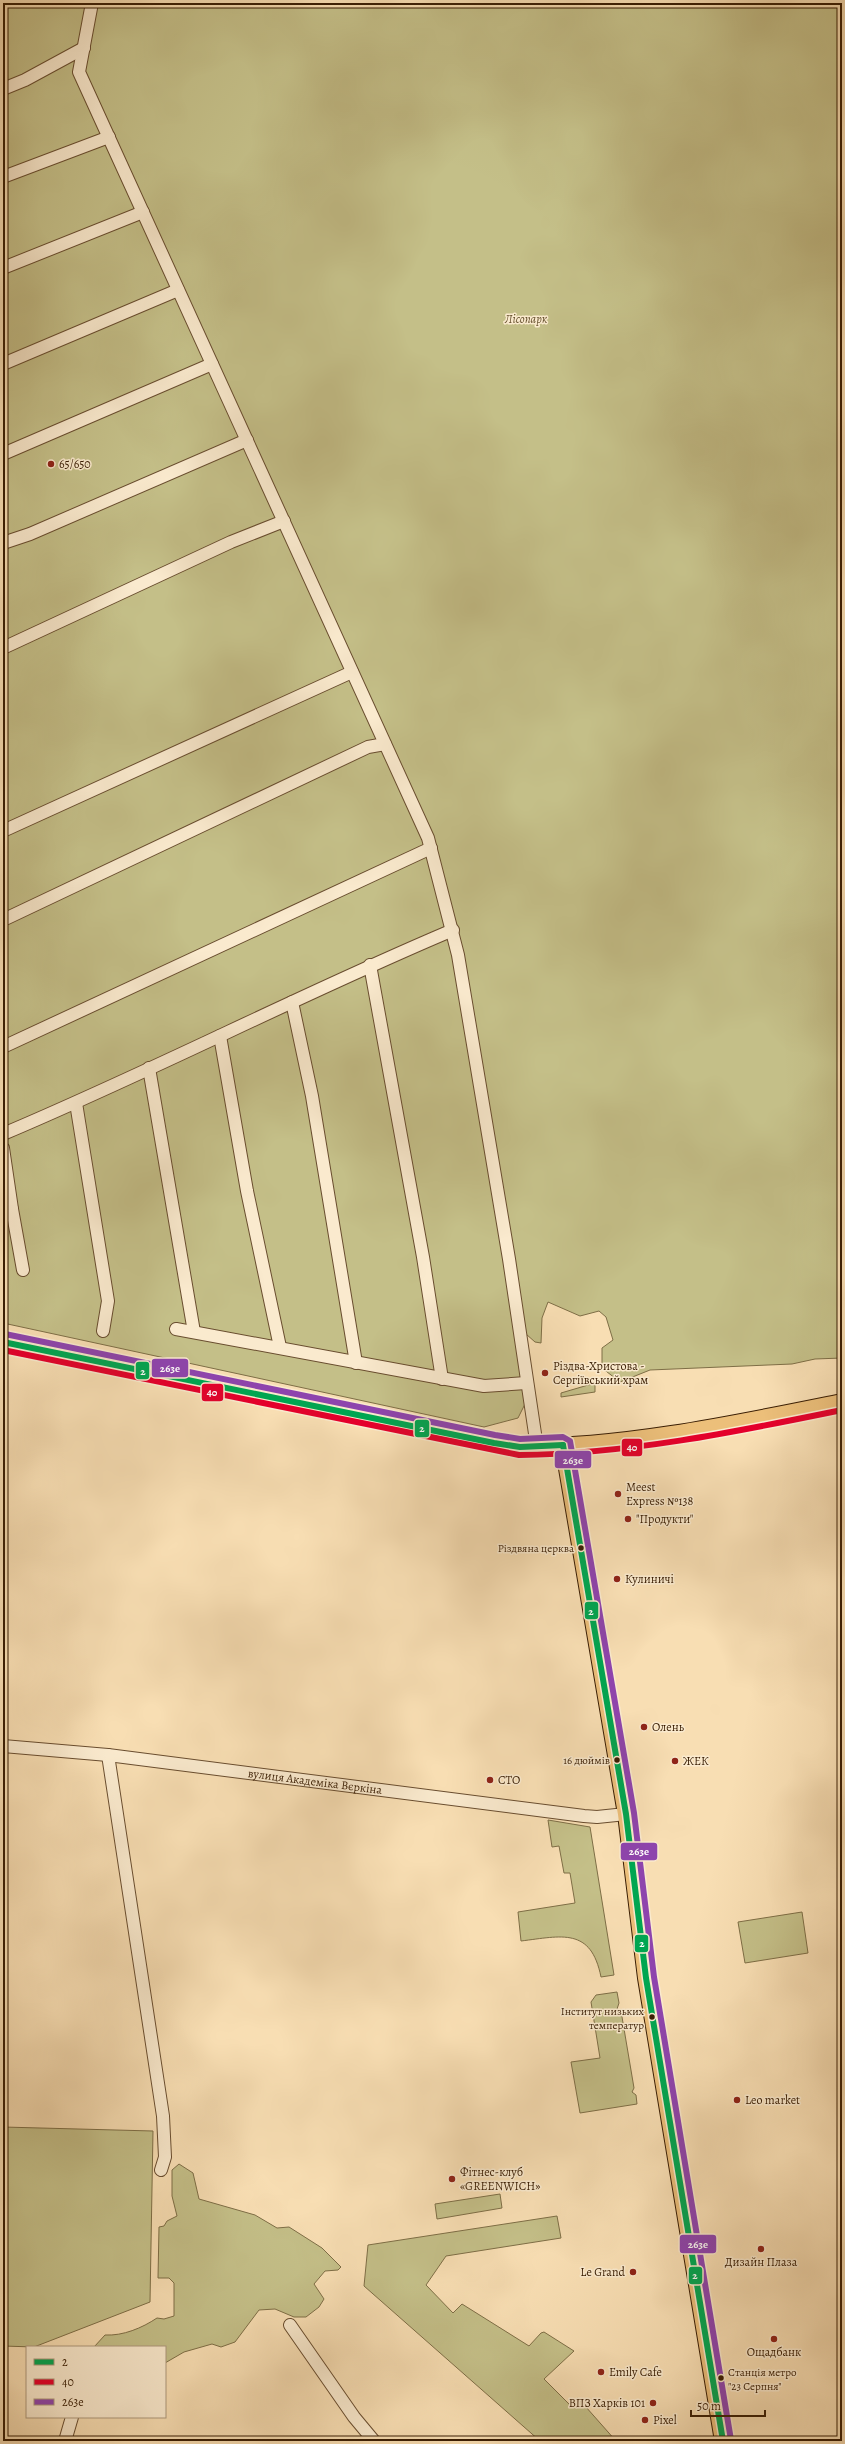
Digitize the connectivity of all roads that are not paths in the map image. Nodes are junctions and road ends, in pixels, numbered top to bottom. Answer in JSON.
{"nodes":[{"id":1,"x":92,"y":3,"type":"edge"},
{"id":2,"x":84,"y":48,"type":"junction"},
{"id":3,"x":3,"y":89,"type":"edge"},
{"id":4,"x":109,"y":137,"type":"junction"},
{"id":5,"x":3,"y":177,"type":"edge"},
{"id":6,"x":143,"y":212,"type":"junction"},
{"id":7,"x":3,"y":268,"type":"edge"},
{"id":8,"x":178,"y":290,"type":"junction"},
{"id":9,"x":3,"y":364,"type":"edge"},
{"id":10,"x":212,"y":364,"type":"junction"},
{"id":11,"x":247,"y":440,"type":"junction"},
{"id":12,"x":3,"y":454,"type":"edge"},
{"id":13,"x":284,"y":521,"type":"junction"},
{"id":14,"x":3,"y":543,"type":"edge"},
{"id":15,"x":3,"y":648,"type":"edge"},
{"id":16,"x":352,"y":672,"type":"junction"},
{"id":17,"x":385,"y":744,"type":"junction"},
{"id":18,"x":3,"y":831,"type":"edge"},
{"id":19,"x":431,"y":848,"type":"junction"},
{"id":20,"x":3,"y":920,"type":"edge"},
{"id":21,"x":453,"y":930,"type":"junction"},
{"id":22,"x":370,"y":965,"type":"junction"},
{"id":23,"x":292,"y":1002,"type":"junction"},
{"id":24,"x":220,"y":1036,"type":"junction"},
{"id":25,"x":3,"y":1047,"type":"edge"},
{"id":26,"x":149,"y":1068,"type":"junction"},
{"id":27,"x":76,"y":1103,"type":"junction"},
{"id":28,"x":3,"y":1134,"type":"edge"},
{"id":29,"x":3,"y":1148,"type":"edge"},
{"id":30,"x":8,"y":1213,"type":"edge"},
{"id":31,"x":22,"y":1270,"type":"dead end"},
{"id":32,"x":176,"y":1329,"type":"dead end"},
{"id":33,"x":103,"y":1331,"type":"dead end"},
{"id":34,"x":194,"y":1332,"type":"junction"},
{"id":35,"x":3,"y":1342,"type":"edge"},
{"id":36,"x":280,"y":1347,"type":"junction"},
{"id":37,"x":356,"y":1363,"type":"junction"},
{"id":38,"x":442,"y":1379,"type":"junction"},
{"id":39,"x":526,"y":1383,"type":"junction"},
{"id":40,"x":842,"y":1402,"type":"edge"},
{"id":41,"x":563,"y":1445,"type":"junction"},
{"id":42,"x":537,"y":1447,"type":"junction"},
{"id":43,"x":3,"y":1746,"type":"edge"},
{"id":44,"x":108,"y":1755,"type":"junction"},
{"id":45,"x":626,"y":1814,"type":"junction"},
{"id":46,"x":161,"y":2170,"type":"dead end"},
{"id":47,"x":290,"y":2325,"type":"dead end"},
{"id":48,"x":72,"y":2418,"type":"edge"},
{"id":49,"x":65,"y":2441,"type":"edge"},
{"id":50,"x":374,"y":2441,"type":"edge"},
{"id":51,"x":723,"y":2441,"type":"edge"}],
"edges":[{"from":1,"to":2,"type":"street"},
{"from":2,"to":3,"type":"street"},
{"from":2,"to":4,"type":"street"},
{"from":4,"to":5,"type":"street"},
{"from":4,"to":6,"type":"street"},
{"from":6,"to":7,"type":"street"},
{"from":6,"to":8,"type":"street"},
{"from":8,"to":9,"type":"street"},
{"from":8,"to":10,"type":"street"},
{"from":10,"to":11,"type":"street"},
{"from":10,"to":12,"type":"street"},
{"from":11,"to":13,"type":"street"},
{"from":11,"to":14,"type":"street"},
{"from":13,"to":15,"type":"street"},
{"from":13,"to":16,"type":"street"},
{"from":16,"to":17,"type":"street"},
{"from":16,"to":18,"type":"street"},
{"from":17,"to":19,"type":"street"},
{"from":17,"to":20,"type":"street"},
{"from":19,"to":21,"type":"street"},
{"from":19,"to":25,"type":"street"},
{"from":21,"to":22,"type":"street"},
{"from":21,"to":39,"type":"street"},
{"from":22,"to":23,"type":"street"},
{"from":22,"to":38,"type":"street"},
{"from":23,"to":24,"type":"street"},
{"from":23,"to":37,"type":"street"},
{"from":24,"to":26,"type":"street"},
{"from":24,"to":36,"type":"street"},
{"from":26,"to":27,"type":"street"},
{"from":26,"to":34,"type":"street"},
{"from":27,"to":28,"type":"street"},
{"from":27,"to":33,"type":"street"},
{"from":29,"to":30,"type":"street"},
{"from":30,"to":31,"type":"street"},
{"from":32,"to":34,"type":"street"},
{"from":34,"to":36,"type":"street"},
{"from":35,"to":42,"type":"main road"},
{"from":36,"to":37,"type":"street"},
{"from":37,"to":38,"type":"street"},
{"from":38,"to":39,"type":"street"},
{"from":39,"to":42,"type":"street"},
{"from":40,"to":41,"type":"main road"},
{"from":41,"to":42,"type":"main road"},
{"from":41,"to":45,"type":"main road"},
{"from":43,"to":44,"type":"street","name":"вулиця Академіка Вєркіна"},
{"from":44,"to":45,"type":"street","name":"вулиця Академіка Вєркіна"},
{"from":44,"to":46,"type":"street"},
{"from":45,"to":51,"type":"main road"},
{"from":47,"to":50,"type":"street"},
{"from":48,"to":49,"type":"street"}]}
